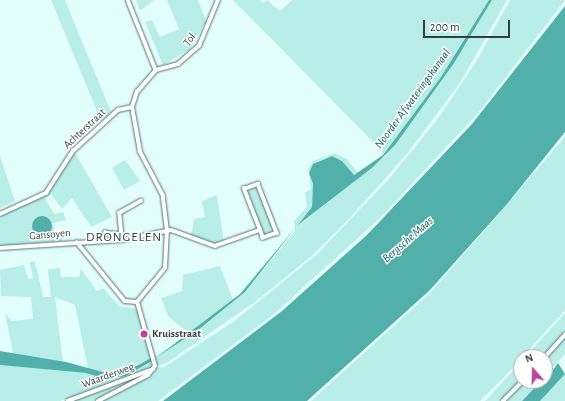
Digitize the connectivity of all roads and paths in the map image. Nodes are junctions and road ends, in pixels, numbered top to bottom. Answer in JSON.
{"nodes":[{"id":1,"x":128,"y":0,"type":"edge"},
{"id":2,"x":218,"y":0,"type":"edge"},
{"id":3,"x":156,"y":70,"type":"junction"},
{"id":4,"x":132,"y":107,"type":"junction"},
{"id":5,"x":141,"y":201,"type":"dead end"},
{"id":6,"x":0,"y":214,"type":"edge"},
{"id":7,"x":260,"y":230,"type":"junction"},
{"id":8,"x":167,"y":231,"type":"junction"},
{"id":9,"x":121,"y":234,"type":"junction"},
{"id":10,"x":102,"y":240,"type":"junction"},
{"id":11,"x":122,"y":240,"type":"junction"},
{"id":12,"x":77,"y":242,"type":"junction"},
{"id":13,"x":0,"y":248,"type":"edge"},
{"id":14,"x":137,"y":302,"type":"junction"},
{"id":15,"x":565,"y":335,"type":"edge"},
{"id":16,"x":552,"y":349,"type":"edge"},
{"id":17,"x":154,"y":368,"type":"junction"},
{"id":18,"x":515,"y":389,"type":"edge"},
{"id":19,"x":68,"y":401,"type":"edge"},
{"id":20,"x":98,"y":401,"type":"edge"},
{"id":21,"x":503,"y":401,"type":"edge"}],
"edges":[{"from":1,"to":3,"type":"street"},
{"from":2,"to":3,"type":"street","name":"Tol"},
{"from":3,"to":4,"type":"street"},
{"from":4,"to":6,"type":"street","name":"Achterstraat"},
{"from":4,"to":8,"type":"street"},
{"from":5,"to":9,"type":"street"},
{"from":7,"to":7,"type":"street"},
{"from":7,"to":8,"type":"street","name":"Gansoyen"},
{"from":8,"to":11,"type":"street","name":"Gansoyen"},
{"from":8,"to":14,"type":"street"},
{"from":9,"to":10,"type":"street","name":"Gansoyen"},
{"from":9,"to":11,"type":"street"},
{"from":10,"to":11,"type":"street","name":"Gansoyen"},
{"from":10,"to":12,"type":"street","name":"Gansoyen"},
{"from":12,"to":13,"type":"street","name":"Gansoyen"},
{"from":12,"to":14,"type":"street"},
{"from":14,"to":17,"type":"street"},
{"from":15,"to":16,"type":"street"},
{"from":17,"to":19,"type":"street","name":"Waarderweg"},
{"from":17,"to":20,"type":"street"},
{"from":18,"to":21,"type":"street"}]}
